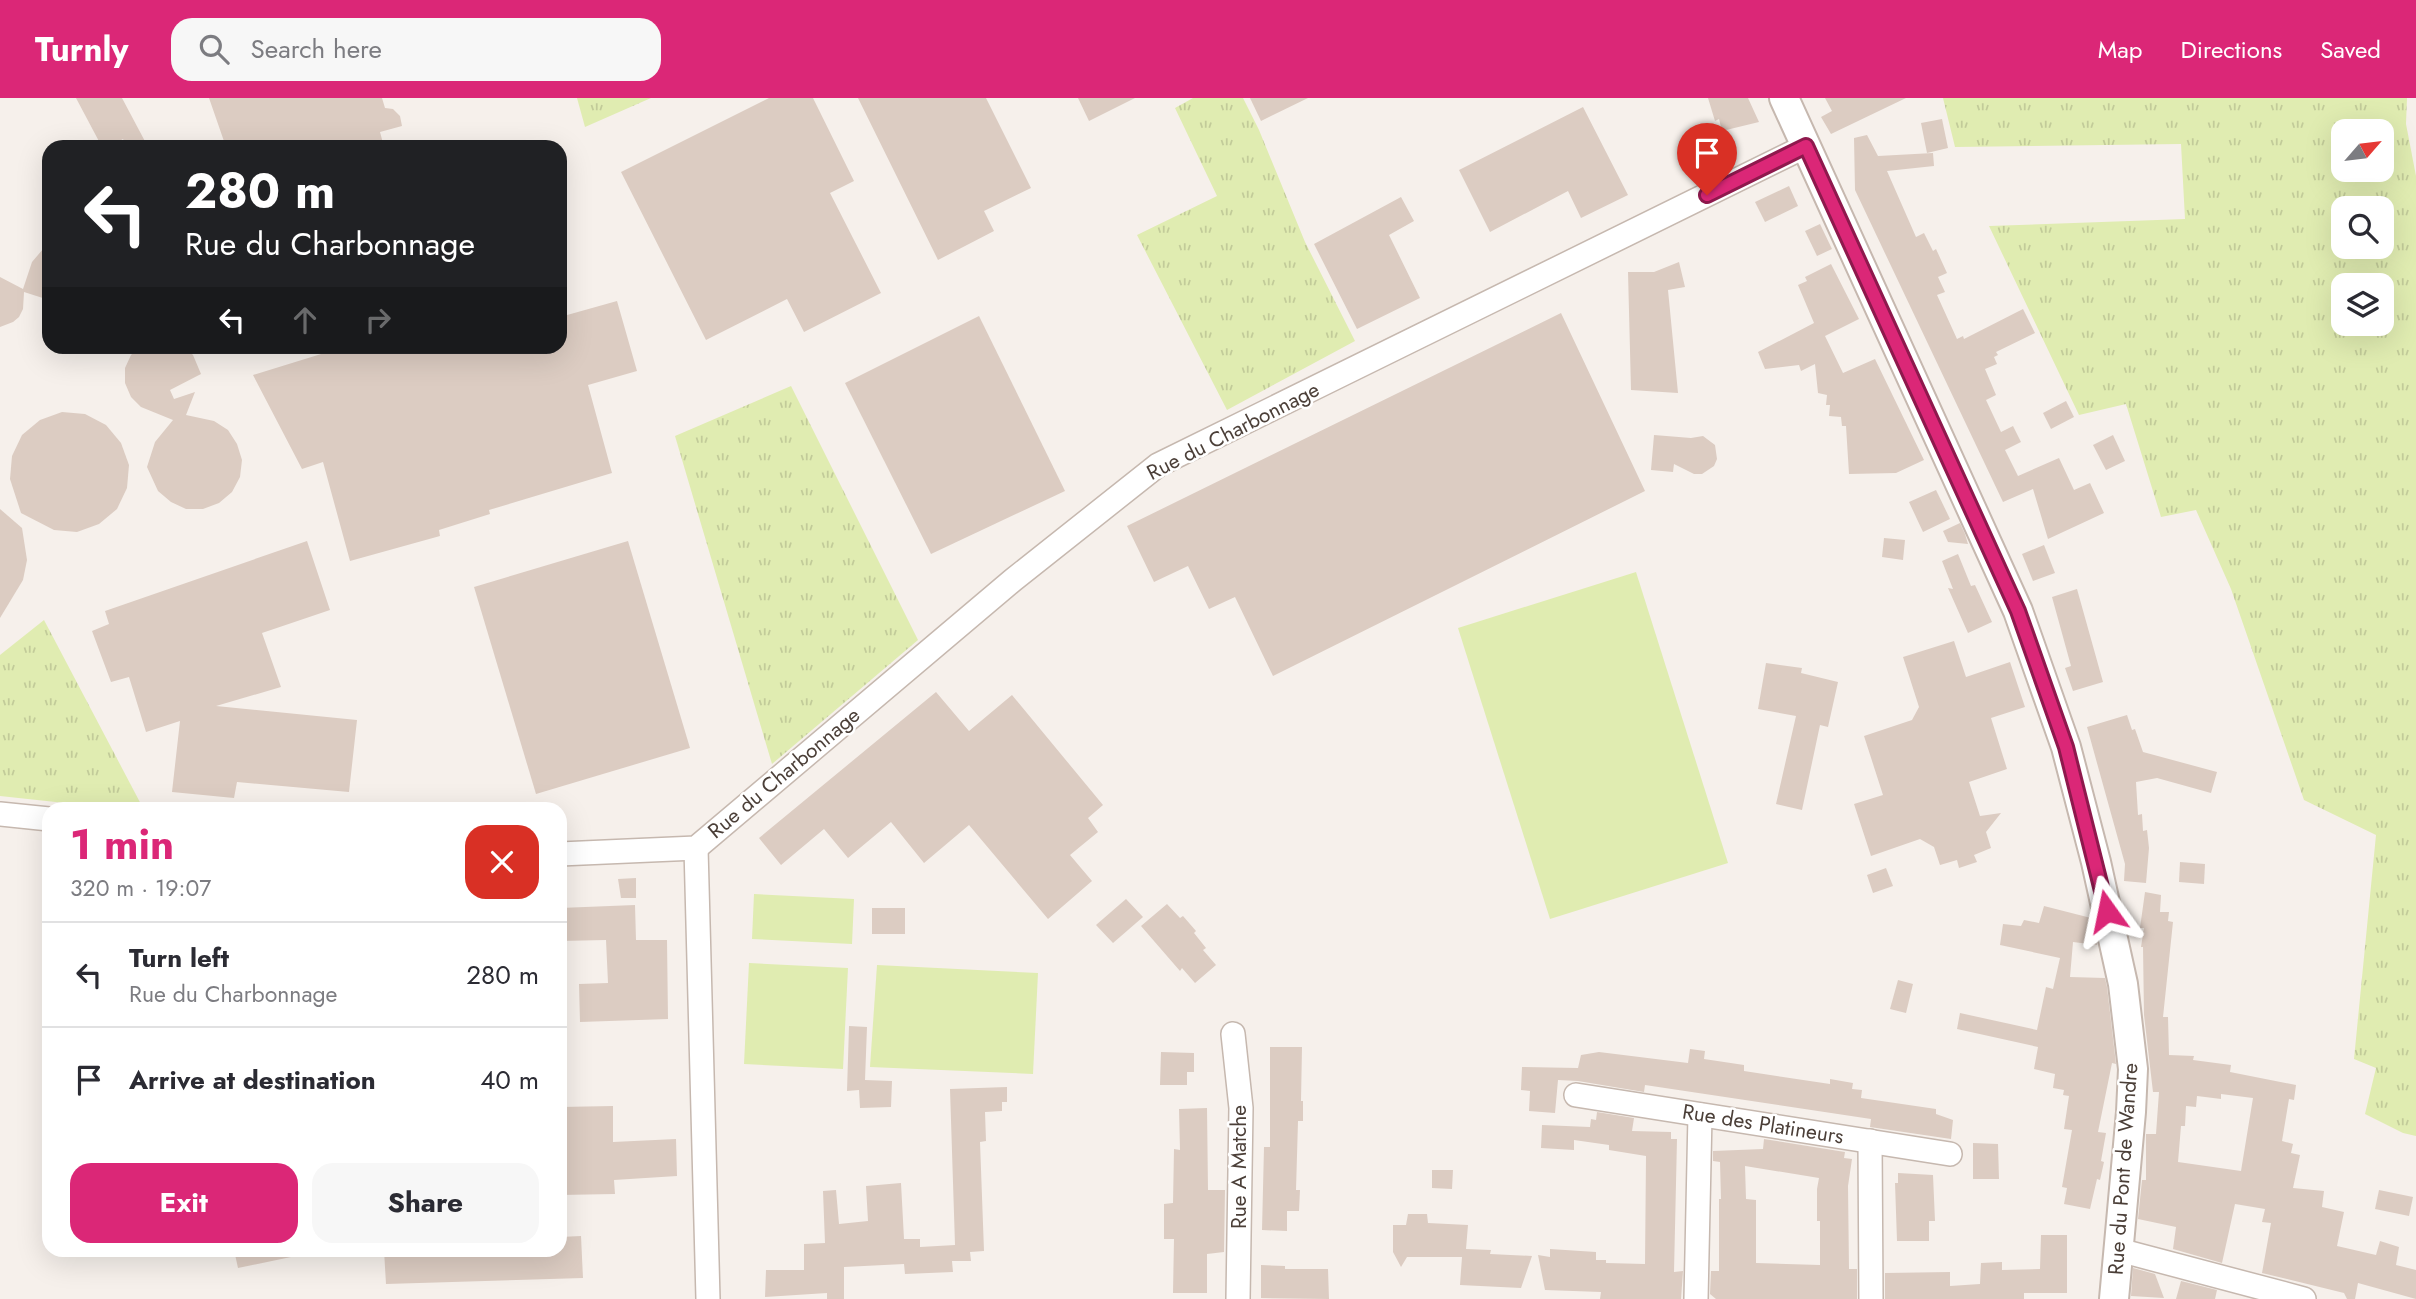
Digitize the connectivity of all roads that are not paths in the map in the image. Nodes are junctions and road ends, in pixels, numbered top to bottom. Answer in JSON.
{"nodes":[{"id":1,"x":1784,"y":98,"type":"edge"},
{"id":2,"x":1806,"y":146,"type":"junction"},
{"id":3,"x":0,"y":814,"type":"edge"},
{"id":4,"x":42,"y":818,"type":"edge"},
{"id":5,"x":696,"y":848,"type":"junction"},
{"id":6,"x":567,"y":854,"type":"edge"},
{"id":7,"x":1233,"y":1034,"type":"dead end"},
{"id":8,"x":1576,"y":1095,"type":"dead end"},
{"id":9,"x":1700,"y":1115,"type":"junction"},
{"id":10,"x":1870,"y":1141,"type":"junction"},
{"id":11,"x":1950,"y":1154,"type":"dead end"},
{"id":12,"x":2119,"y":1250,"type":"junction"},
{"id":13,"x":708,"y":1299,"type":"edge"},
{"id":14,"x":1238,"y":1299,"type":"edge"},
{"id":15,"x":1696,"y":1299,"type":"edge"},
{"id":16,"x":1871,"y":1299,"type":"edge"},
{"id":17,"x":2114,"y":1299,"type":"edge"},
{"id":18,"x":2304,"y":1299,"type":"edge"}],
"edges":[{"from":1,"to":2,"type":"street","name":"Rue du Pont de Wandre"},
{"from":2,"to":5,"type":"street","name":"Rue du Charbonnage"},
{"from":2,"to":12,"type":"street","name":"Rue du Pont de Wandre"},
{"from":3,"to":4,"type":"street"},
{"from":5,"to":6,"type":"street","name":"Rue du Charbonnage"},
{"from":5,"to":13,"type":"street","name":"Rue du Charbonnage"},
{"from":7,"to":14,"type":"street","name":"Rue A Matche"},
{"from":8,"to":9,"type":"street","name":"Rue des Platineurs"},
{"from":9,"to":10,"type":"street","name":"Rue des Platineurs"},
{"from":9,"to":15,"type":"street"},
{"from":10,"to":11,"type":"street","name":"Rue des Platineurs"},
{"from":10,"to":16,"type":"street"},
{"from":12,"to":17,"type":"street","name":"Rue du Pont de Wandre"},
{"from":12,"to":18,"type":"street"}]}
